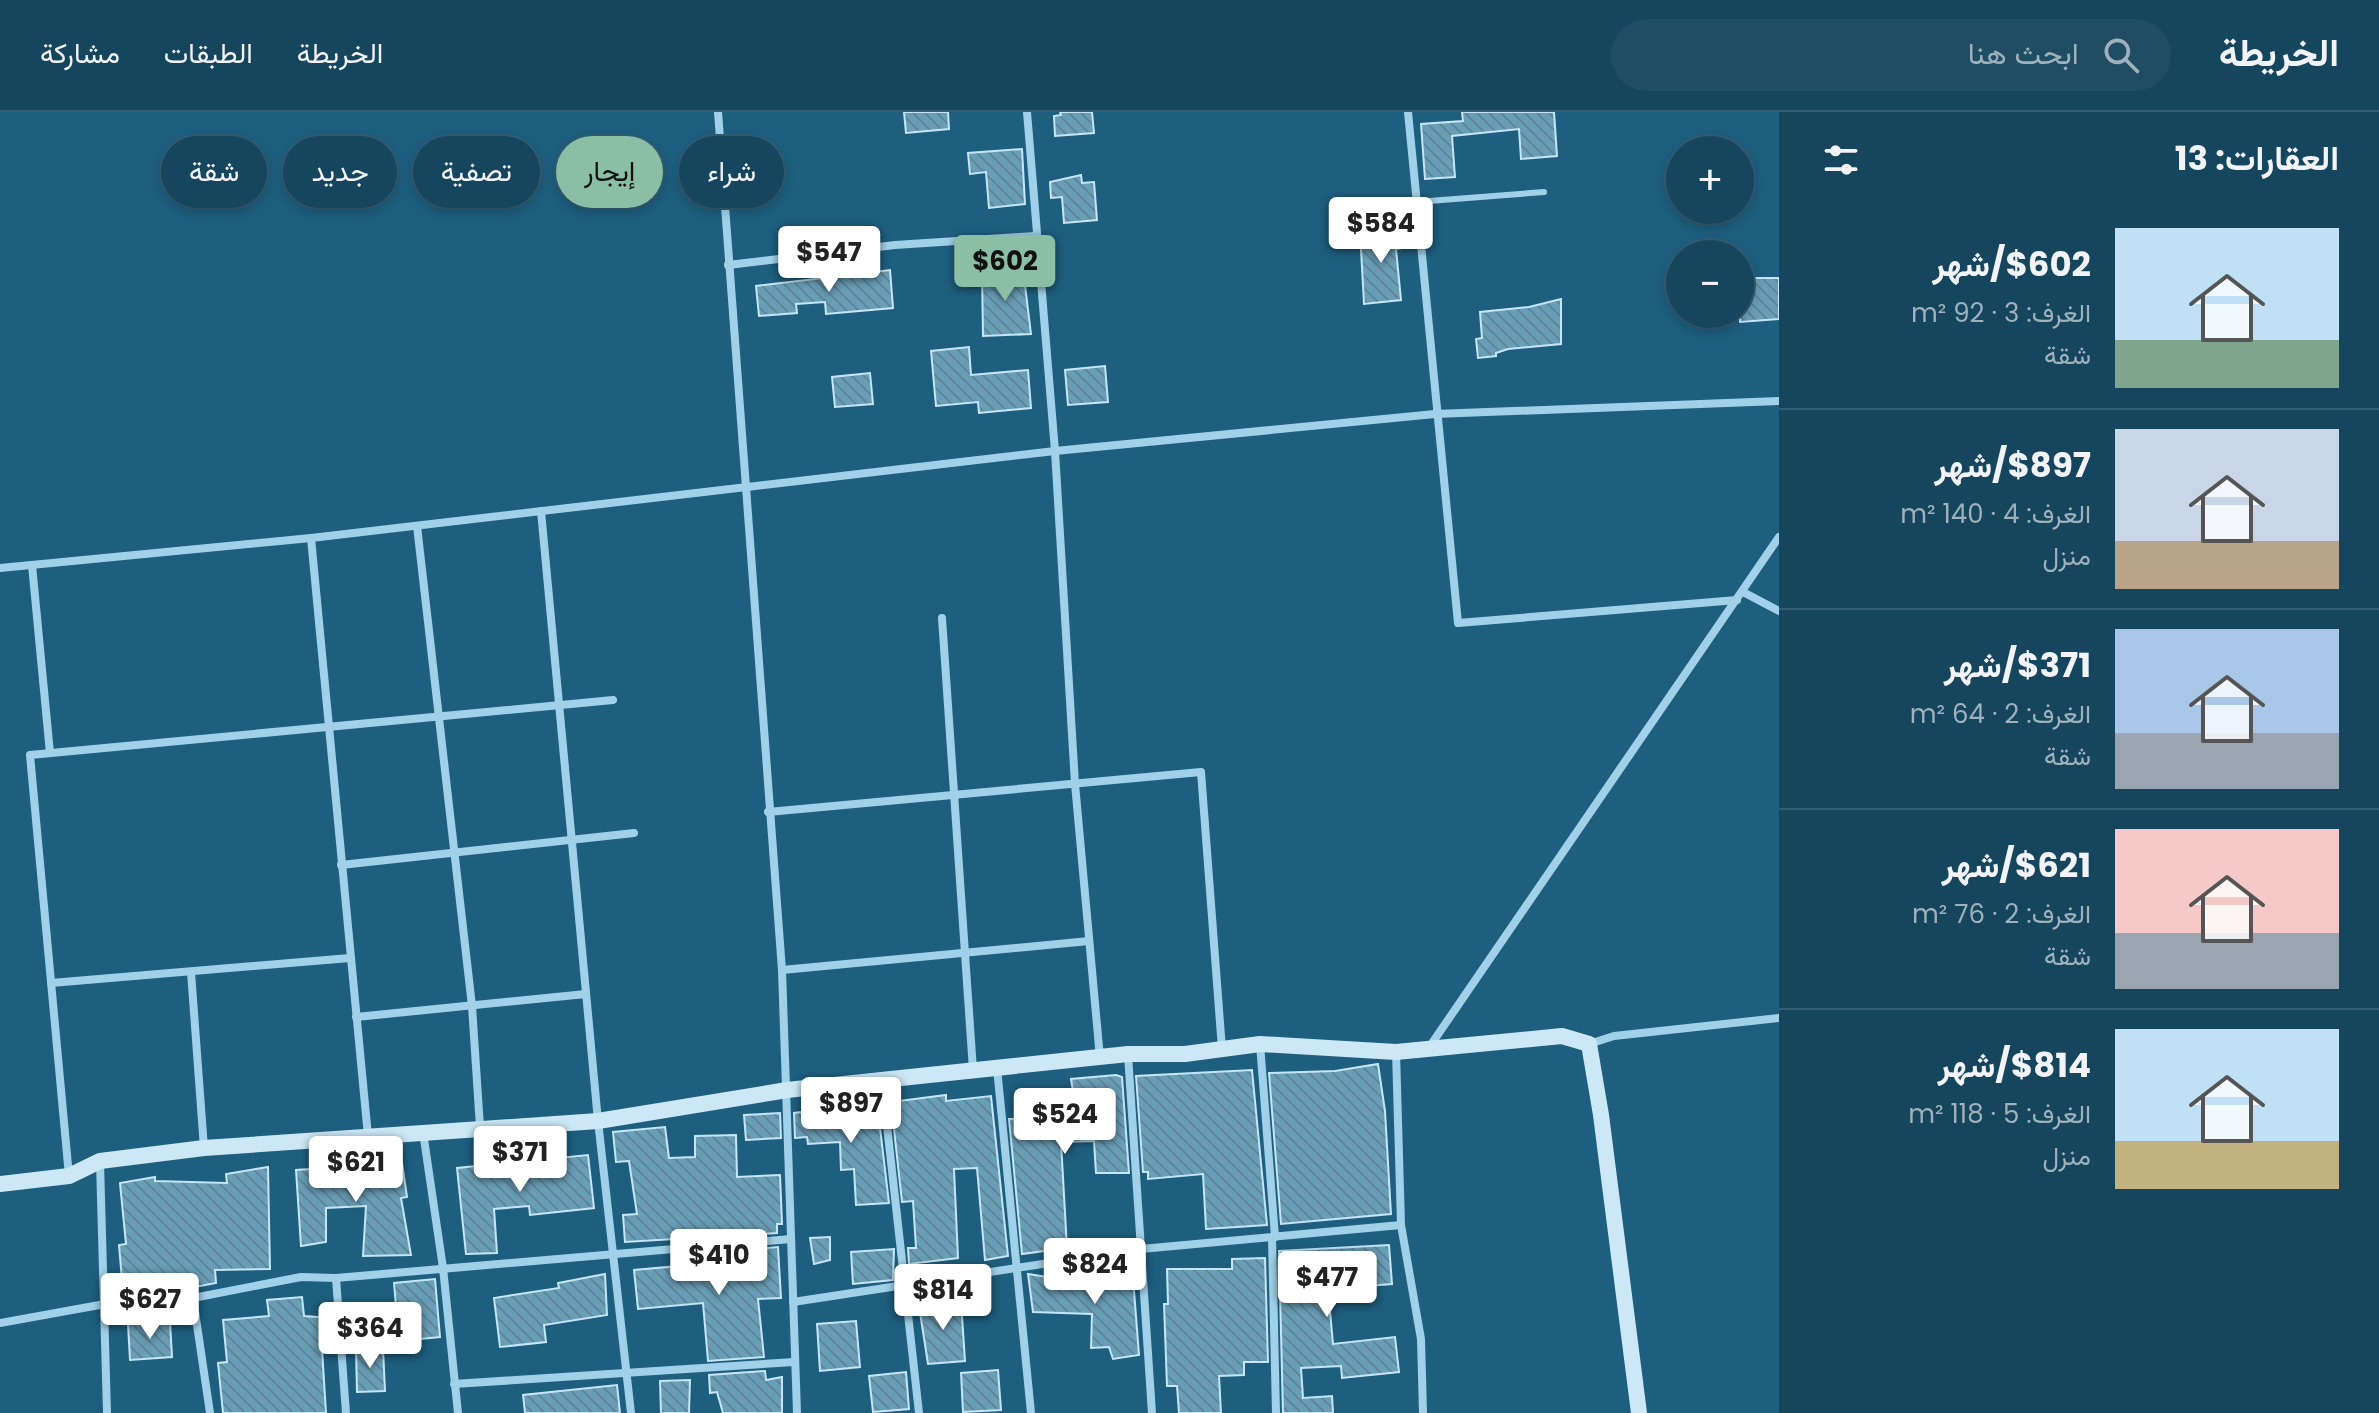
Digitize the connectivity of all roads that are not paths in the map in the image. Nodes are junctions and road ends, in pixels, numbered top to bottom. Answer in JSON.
{"nodes":[{"id":1,"x":718,"y":112,"type":"edge"},
{"id":2,"x":1027,"y":112,"type":"edge"},
{"id":3,"x":1408,"y":112,"type":"edge"},
{"id":4,"x":1544,"y":192,"type":"dead end"},
{"id":5,"x":1416,"y":202,"type":"junction"},
{"id":6,"x":1035,"y":236,"type":"junction"},
{"id":7,"x":728,"y":265,"type":"junction"},
{"id":8,"x":1779,"y":401,"type":"edge"},
{"id":9,"x":1435,"y":414,"type":"junction"},
{"id":10,"x":1055,"y":451,"type":"junction"},
{"id":11,"x":744,"y":487,"type":"junction"},
{"id":12,"x":541,"y":511,"type":"junction"},
{"id":13,"x":417,"y":526,"type":"junction"},
{"id":14,"x":1779,"y":537,"type":"edge"},
{"id":15,"x":311,"y":538,"type":"junction"},
{"id":16,"x":32,"y":565,"type":"junction"},
{"id":17,"x":0,"y":568,"type":"edge"},
{"id":18,"x":1740,"y":596,"type":"junction"},
{"id":19,"x":1779,"y":611,"type":"edge"},
{"id":20,"x":942,"y":618,"type":"dead end"},
{"id":21,"x":613,"y":700,"type":"dead end"},
{"id":22,"x":557,"y":705,"type":"junction"},
{"id":23,"x":441,"y":715,"type":"junction"},
{"id":24,"x":327,"y":725,"type":"junction"},
{"id":25,"x":50,"y":753,"type":"junction"},
{"id":26,"x":1075,"y":784,"type":"junction"},
{"id":27,"x":953,"y":795,"type":"junction"},
{"id":28,"x":768,"y":812,"type":"junction"},
{"id":29,"x":634,"y":833,"type":"dead end"},
{"id":30,"x":572,"y":841,"type":"junction"},
{"id":31,"x":456,"y":854,"type":"junction"},
{"id":32,"x":341,"y":865,"type":"junction"},
{"id":33,"x":1089,"y":941,"type":"junction"},
{"id":34,"x":965,"y":953,"type":"junction"},
{"id":35,"x":350,"y":958,"type":"junction"},
{"id":36,"x":782,"y":970,"type":"junction"},
{"id":37,"x":191,"y":972,"type":"junction"},
{"id":38,"x":51,"y":983,"type":"junction"},
{"id":39,"x":586,"y":994,"type":"junction"},
{"id":40,"x":472,"y":1006,"type":"junction"},
{"id":41,"x":356,"y":1017,"type":"junction"},
{"id":42,"x":1779,"y":1018,"type":"edge"},
{"id":43,"x":1260,"y":1044,"type":"junction"},
{"id":44,"x":1589,"y":1044,"type":"junction"},
{"id":45,"x":1222,"y":1049,"type":"junction"},
{"id":46,"x":1428,"y":1050,"type":"junction"},
{"id":47,"x":1396,"y":1052,"type":"junction"},
{"id":48,"x":1128,"y":1054,"type":"junction"},
{"id":49,"x":1100,"y":1059,"type":"junction"},
{"id":50,"x":997,"y":1068,"type":"junction"},
{"id":51,"x":973,"y":1071,"type":"junction"},
{"id":52,"x":882,"y":1081,"type":"junction"},
{"id":53,"x":787,"y":1090,"type":"junction"},
{"id":54,"x":598,"y":1121,"type":"junction"},
{"id":55,"x":480,"y":1127,"type":"junction"},
{"id":56,"x":423,"y":1131,"type":"junction"},
{"id":57,"x":368,"y":1136,"type":"junction"},
{"id":58,"x":204,"y":1148,"type":"junction"},
{"id":59,"x":100,"y":1161,"type":"junction"},
{"id":60,"x":69,"y":1176,"type":"junction"},
{"id":61,"x":0,"y":1184,"type":"edge"},
{"id":62,"x":1401,"y":1225,"type":"junction"},
{"id":63,"x":1273,"y":1238,"type":"junction"},
{"id":64,"x":791,"y":1239,"type":"junction"},
{"id":65,"x":1141,"y":1249,"type":"junction"},
{"id":66,"x":614,"y":1257,"type":"junction"},
{"id":67,"x":1017,"y":1266,"type":"junction"},
{"id":68,"x":443,"y":1268,"type":"junction"},
{"id":69,"x":336,"y":1278,"type":"junction"},
{"id":70,"x":907,"y":1283,"type":"junction"},
{"id":71,"x":193,"y":1298,"type":"junction"},
{"id":72,"x":793,"y":1302,"type":"junction"},
{"id":73,"x":105,"y":1304,"type":"junction"},
{"id":74,"x":0,"y":1323,"type":"edge"},
{"id":75,"x":794,"y":1362,"type":"junction"},
{"id":76,"x":625,"y":1373,"type":"junction"},
{"id":77,"x":454,"y":1384,"type":"junction"},
{"id":78,"x":107,"y":1413,"type":"edge"},
{"id":79,"x":210,"y":1413,"type":"edge"},
{"id":80,"x":346,"y":1413,"type":"edge"},
{"id":81,"x":458,"y":1413,"type":"edge"},
{"id":82,"x":631,"y":1413,"type":"edge"},
{"id":83,"x":797,"y":1413,"type":"edge"},
{"id":84,"x":919,"y":1413,"type":"edge"},
{"id":85,"x":1031,"y":1413,"type":"edge"},
{"id":86,"x":1152,"y":1413,"type":"edge"},
{"id":87,"x":1276,"y":1413,"type":"edge"},
{"id":88,"x":1423,"y":1413,"type":"edge"},
{"id":89,"x":1639,"y":1413,"type":"edge"}],
"edges":[{"from":1,"to":7,"type":"street"},
{"from":2,"to":6,"type":"street"},
{"from":3,"to":5,"type":"street"},
{"from":4,"to":5,"type":"lane"},
{"from":5,"to":9,"type":"street"},
{"from":6,"to":7,"type":"street"},
{"from":6,"to":10,"type":"street"},
{"from":7,"to":11,"type":"street"},
{"from":8,"to":9,"type":"street"},
{"from":9,"to":10,"type":"street"},
{"from":9,"to":18,"type":"street"},
{"from":10,"to":11,"type":"street"},
{"from":10,"to":26,"type":"street"},
{"from":11,"to":12,"type":"street"},
{"from":11,"to":28,"type":"street"},
{"from":12,"to":13,"type":"street"},
{"from":12,"to":22,"type":"street"},
{"from":13,"to":15,"type":"street"},
{"from":13,"to":23,"type":"street"},
{"from":14,"to":18,"type":"street"},
{"from":15,"to":16,"type":"street"},
{"from":15,"to":24,"type":"street"},
{"from":16,"to":17,"type":"street"},
{"from":16,"to":25,"type":"street"},
{"from":18,"to":19,"type":"street"},
{"from":18,"to":46,"type":"street"},
{"from":20,"to":27,"type":"street"},
{"from":21,"to":22,"type":"street"},
{"from":22,"to":23,"type":"street"},
{"from":22,"to":30,"type":"street"},
{"from":23,"to":24,"type":"street"},
{"from":23,"to":31,"type":"street"},
{"from":24,"to":25,"type":"street"},
{"from":24,"to":32,"type":"street"},
{"from":25,"to":38,"type":"street"},
{"from":26,"to":27,"type":"street"},
{"from":26,"to":33,"type":"street"},
{"from":26,"to":45,"type":"street"},
{"from":27,"to":28,"type":"street"},
{"from":27,"to":34,"type":"street"},
{"from":28,"to":36,"type":"street"},
{"from":29,"to":30,"type":"street"},
{"from":30,"to":31,"type":"street"},
{"from":30,"to":39,"type":"street"},
{"from":31,"to":32,"type":"street"},
{"from":31,"to":40,"type":"street"},
{"from":32,"to":35,"type":"street"},
{"from":33,"to":34,"type":"street"},
{"from":33,"to":49,"type":"street"},
{"from":34,"to":36,"type":"street"},
{"from":34,"to":51,"type":"street"},
{"from":35,"to":37,"type":"street"},
{"from":35,"to":41,"type":"street"},
{"from":36,"to":53,"type":"street"},
{"from":37,"to":38,"type":"street"},
{"from":37,"to":58,"type":"street"},
{"from":38,"to":60,"type":"street"},
{"from":39,"to":40,"type":"street"},
{"from":39,"to":54,"type":"street"},
{"from":40,"to":41,"type":"street"},
{"from":40,"to":55,"type":"street"},
{"from":41,"to":57,"type":"street"},
{"from":42,"to":44,"type":"street"},
{"from":43,"to":45,"type":"street"},
{"from":43,"to":47,"type":"street"},
{"from":43,"to":63,"type":"street"},
{"from":44,"to":46,"type":"street"},
{"from":44,"to":89,"type":"street"},
{"from":45,"to":48,"type":"street"},
{"from":46,"to":47,"type":"street"},
{"from":47,"to":62,"type":"street"},
{"from":48,"to":49,"type":"street"},
{"from":48,"to":65,"type":"street"},
{"from":49,"to":50,"type":"street"},
{"from":50,"to":51,"type":"street"},
{"from":50,"to":67,"type":"street"},
{"from":51,"to":52,"type":"street"},
{"from":52,"to":53,"type":"street"},
{"from":52,"to":70,"type":"street"},
{"from":53,"to":54,"type":"street"},
{"from":53,"to":64,"type":"street"},
{"from":54,"to":55,"type":"street"},
{"from":54,"to":66,"type":"street"},
{"from":55,"to":56,"type":"street"},
{"from":56,"to":57,"type":"street"},
{"from":56,"to":68,"type":"street"},
{"from":57,"to":58,"type":"street"},
{"from":58,"to":59,"type":"street"},
{"from":59,"to":60,"type":"street"},
{"from":59,"to":73,"type":"street"},
{"from":60,"to":61,"type":"street"},
{"from":62,"to":63,"type":"street"},
{"from":62,"to":88,"type":"street"},
{"from":63,"to":65,"type":"street"},
{"from":63,"to":87,"type":"street"},
{"from":64,"to":66,"type":"street"},
{"from":64,"to":72,"type":"street"},
{"from":65,"to":67,"type":"street"},
{"from":65,"to":86,"type":"street"},
{"from":66,"to":68,"type":"street"},
{"from":66,"to":76,"type":"street"},
{"from":67,"to":70,"type":"street"},
{"from":67,"to":85,"type":"street"},
{"from":68,"to":69,"type":"street"},
{"from":68,"to":77,"type":"street"},
{"from":69,"to":71,"type":"street"},
{"from":69,"to":80,"type":"street"},
{"from":70,"to":72,"type":"street"},
{"from":70,"to":84,"type":"street"},
{"from":71,"to":73,"type":"street"},
{"from":71,"to":79,"type":"street"},
{"from":72,"to":75,"type":"street"},
{"from":73,"to":74,"type":"street"},
{"from":73,"to":78,"type":"street"},
{"from":75,"to":76,"type":"street"},
{"from":75,"to":83,"type":"street"},
{"from":76,"to":77,"type":"street"},
{"from":76,"to":82,"type":"street"},
{"from":77,"to":81,"type":"street"}]}
